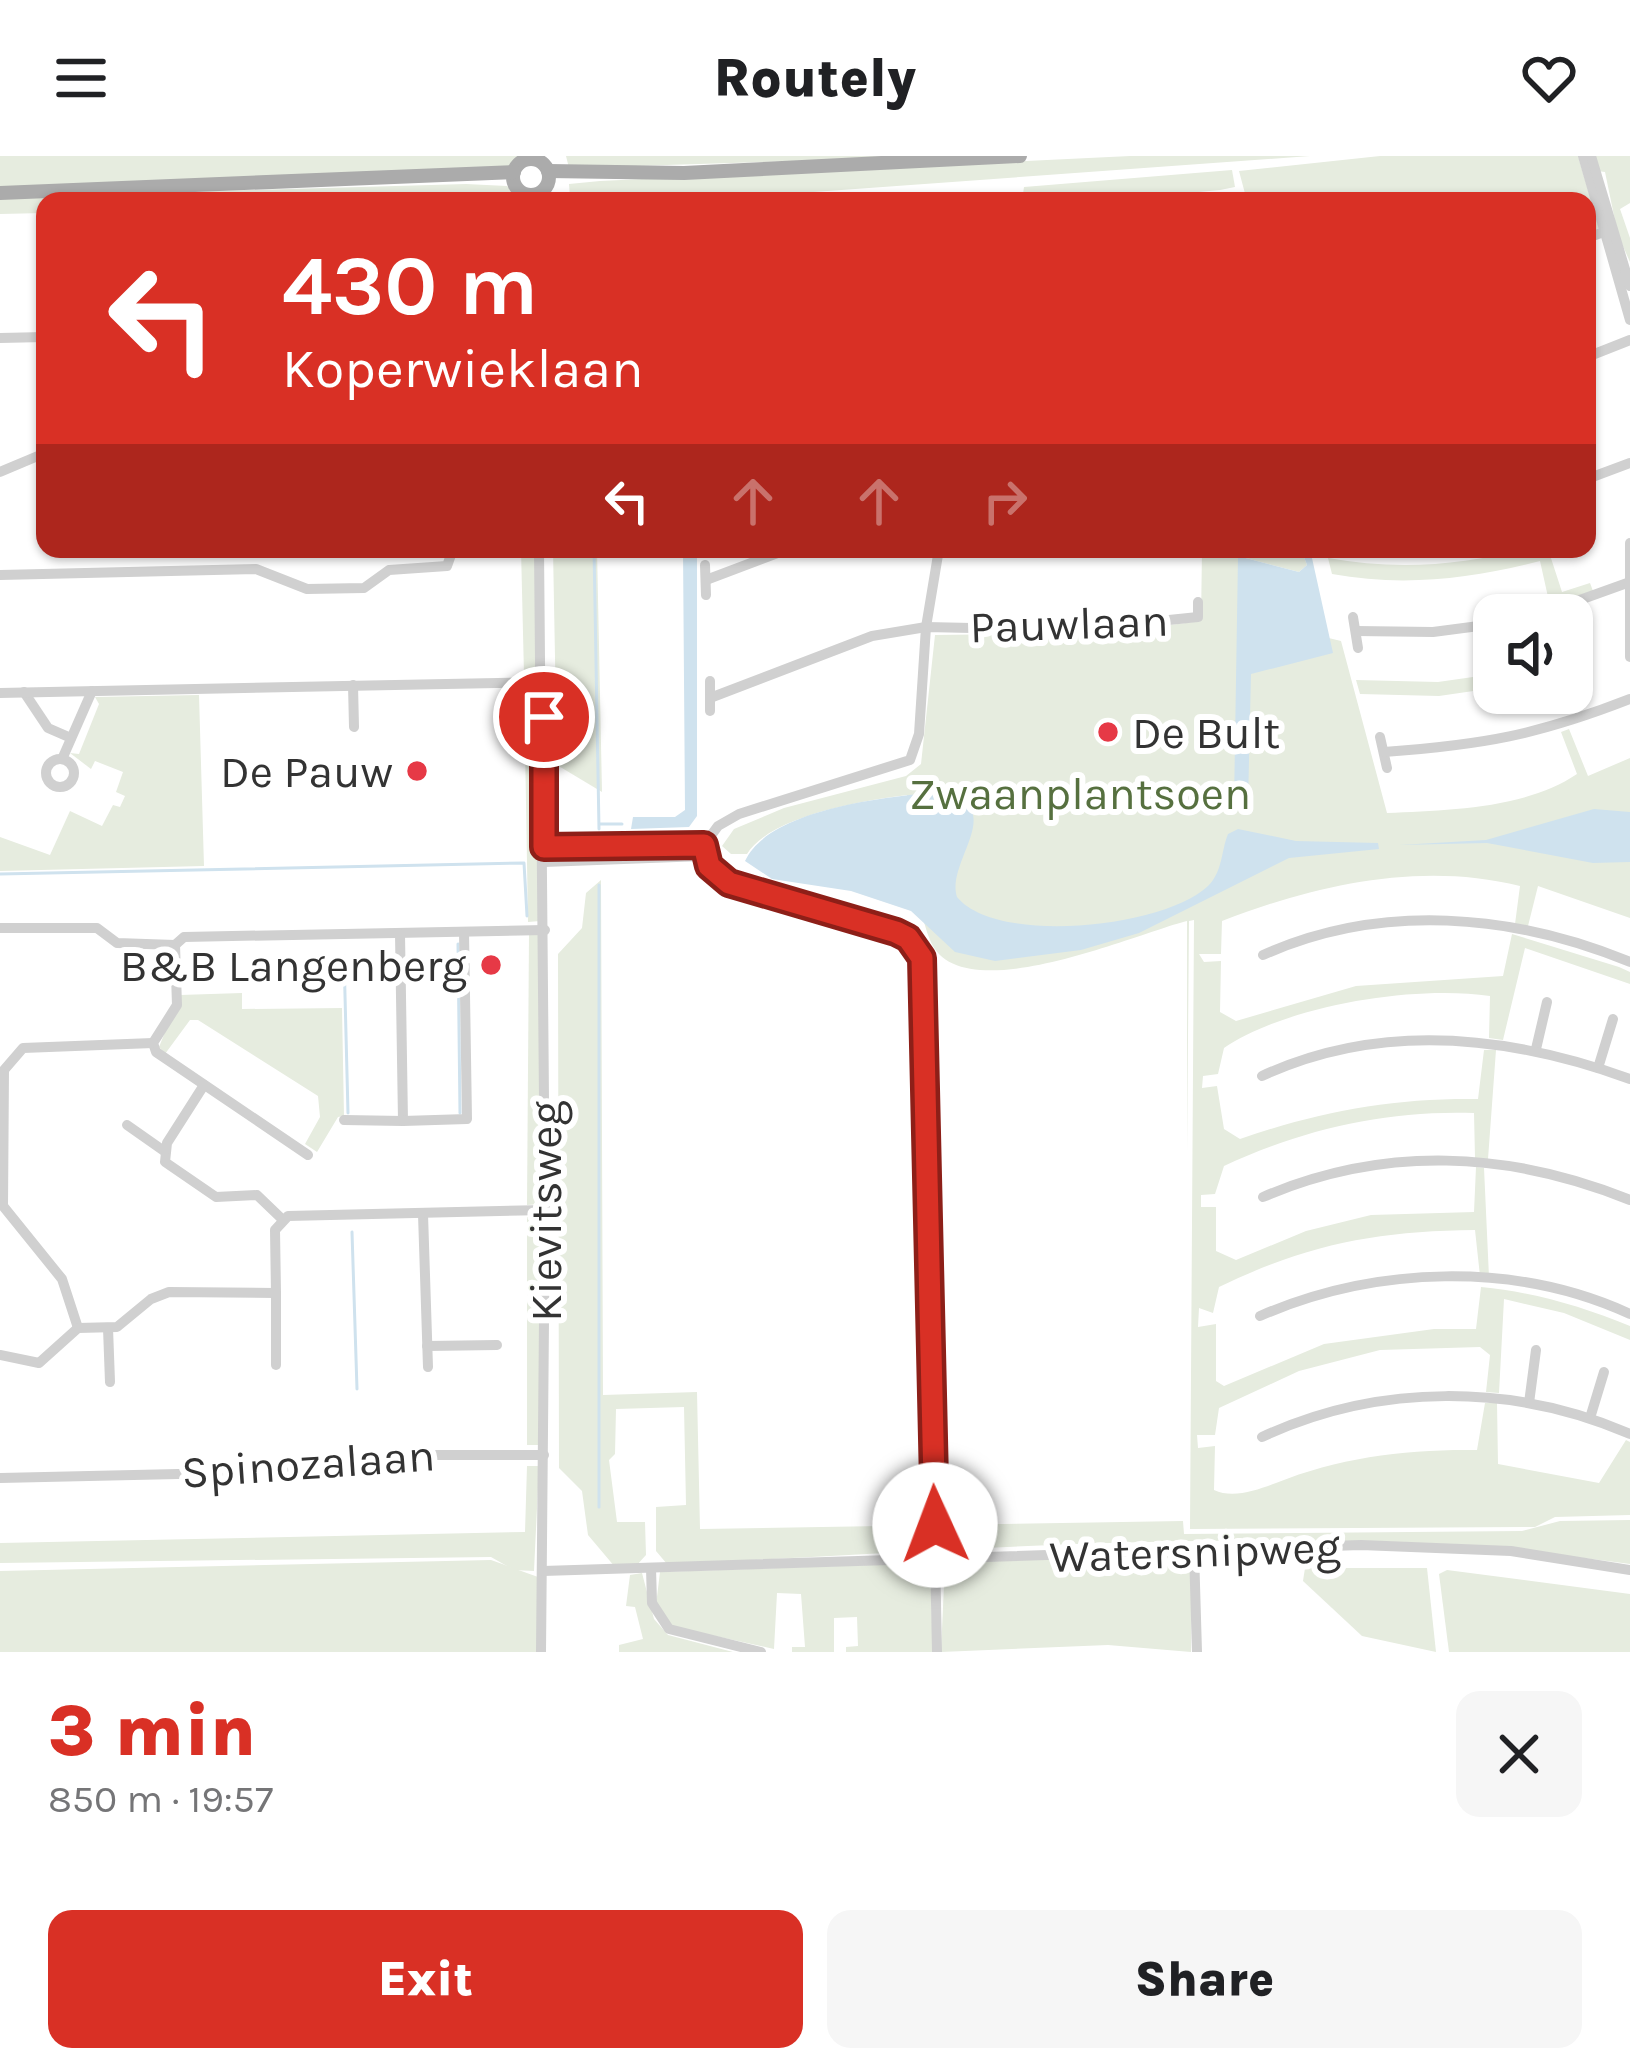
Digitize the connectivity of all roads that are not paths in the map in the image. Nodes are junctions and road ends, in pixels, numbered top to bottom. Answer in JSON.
{"nodes":[{"id":1,"x":1020,"y":156,"type":"edge"},
{"id":2,"x":1587,"y":156,"type":"edge"},
{"id":3,"x":531,"y":177,"type":"edge"},
{"id":4,"x":0,"y":193,"type":"edge"},
{"id":5,"x":1609,"y":230,"type":"junction"},
{"id":6,"x":1596,"y":235,"type":"edge"},
{"id":7,"x":1627,"y":282,"type":"edge"},
{"id":8,"x":1630,"y":320,"type":"edge"},
{"id":9,"x":36,"y":337,"type":"edge"},
{"id":10,"x":0,"y":338,"type":"edge"},
{"id":11,"x":1630,"y":340,"type":"edge"},
{"id":12,"x":1596,"y":353,"type":"edge"},
{"id":13,"x":36,"y":457,"type":"edge"},
{"id":14,"x":1630,"y":463,"type":"edge"},
{"id":15,"x":0,"y":472,"type":"edge"},
{"id":16,"x":1596,"y":476,"type":"edge"},
{"id":17,"x":1630,"y":543,"type":"edge"},
{"id":18,"x":447,"y":558,"type":"edge"},
{"id":19,"x":539,"y":558,"type":"edge"},
{"id":20,"x":764,"y":558,"type":"edge"},
{"id":21,"x":938,"y":558,"type":"edge"},
{"id":22,"x":705,"y":565,"type":"dead end"},
{"id":23,"x":0,"y":575,"type":"edge"},
{"id":24,"x":706,"y":580,"type":"junction"},
{"id":25,"x":1629,"y":583,"type":"edge"},
{"id":26,"x":706,"y":595,"type":"dead end"},
{"id":27,"x":1593,"y":596,"type":"edge"},
{"id":28,"x":1198,"y":602,"type":"dead end"},
{"id":29,"x":1353,"y":617,"type":"dead end"},
{"id":30,"x":926,"y":627,"type":"junction"},
{"id":31,"x":1473,"y":627,"type":"edge"},
{"id":32,"x":1356,"y":632,"type":"junction"},
{"id":33,"x":1629,"y":639,"type":"edge"},
{"id":34,"x":1358,"y":648,"type":"dead end"},
{"id":35,"x":1630,"y":657,"type":"edge"},
{"id":36,"x":710,"y":681,"type":"dead end"},
{"id":37,"x":542,"y":682,"type":"junction"},
{"id":38,"x":353,"y":686,"type":"junction"},
{"id":39,"x":92,"y":691,"type":"junction"},
{"id":40,"x":24,"y":692,"type":"junction"},
{"id":41,"x":0,"y":693,"type":"edge"},
{"id":42,"x":1630,"y":699,"type":"edge"},
{"id":43,"x":354,"y":727,"type":"dead end"},
{"id":44,"x":1380,"y":737,"type":"dead end"},
{"id":45,"x":71,"y":738,"type":"junction"},
{"id":46,"x":1384,"y":752,"type":"junction"},
{"id":47,"x":63,"y":757,"type":"dead end"},
{"id":48,"x":1387,"y":768,"type":"dead end"},
{"id":49,"x":544,"y":847,"type":"junction"},
{"id":50,"x":703,"y":850,"type":"junction"},
{"id":51,"x":544,"y":862,"type":"junction"},
{"id":52,"x":0,"y":928,"type":"edge"},
{"id":53,"x":545,"y":931,"type":"junction"},
{"id":54,"x":464,"y":932,"type":"junction"},
{"id":55,"x":400,"y":934,"type":"junction"},
{"id":56,"x":176,"y":945,"type":"junction"},
{"id":57,"x":1264,"y":955,"type":"dead end"},
{"id":58,"x":1630,"y":962,"type":"edge"},
{"id":59,"x":1547,"y":1002,"type":"dead end"},
{"id":60,"x":1613,"y":1019,"type":"dead end"},
{"id":61,"x":154,"y":1043,"type":"junction"},
{"id":62,"x":1536,"y":1049,"type":"junction"},
{"id":63,"x":1598,"y":1067,"type":"junction"},
{"id":64,"x":1262,"y":1076,"type":"dead end"},
{"id":65,"x":1630,"y":1079,"type":"edge"},
{"id":66,"x":204,"y":1085,"type":"junction"},
{"id":67,"x":344,"y":1120,"type":"dead end"},
{"id":68,"x":403,"y":1120,"type":"junction"},
{"id":69,"x":127,"y":1125,"type":"dead end"},
{"id":70,"x":164,"y":1151,"type":"junction"},
{"id":71,"x":308,"y":1155,"type":"dead end"},
{"id":72,"x":1262,"y":1197,"type":"dead end"},
{"id":73,"x":1630,"y":1200,"type":"edge"},
{"id":74,"x":545,"y":1210,"type":"junction"},
{"id":75,"x":423,"y":1214,"type":"junction"},
{"id":76,"x":282,"y":1219,"type":"junction"},
{"id":77,"x":276,"y":1293,"type":"junction"},
{"id":78,"x":1630,"y":1314,"type":"edge"},
{"id":79,"x":1260,"y":1316,"type":"dead end"},
{"id":80,"x":78,"y":1328,"type":"junction"},
{"id":81,"x":107,"y":1328,"type":"junction"},
{"id":82,"x":497,"y":1345,"type":"dead end"},
{"id":83,"x":427,"y":1346,"type":"junction"},
{"id":84,"x":1536,"y":1350,"type":"dead end"},
{"id":85,"x":0,"y":1355,"type":"edge"},
{"id":86,"x":276,"y":1365,"type":"dead end"},
{"id":87,"x":428,"y":1367,"type":"dead end"},
{"id":88,"x":1604,"y":1372,"type":"dead end"},
{"id":89,"x":110,"y":1382,"type":"dead end"},
{"id":90,"x":1529,"y":1403,"type":"junction"},
{"id":91,"x":1590,"y":1418,"type":"junction"},
{"id":92,"x":1630,"y":1434,"type":"edge"},
{"id":93,"x":1262,"y":1437,"type":"dead end"},
{"id":94,"x":544,"y":1456,"type":"junction"},
{"id":95,"x":0,"y":1478,"type":"edge"},
{"id":96,"x":1194,"y":1550,"type":"junction"},
{"id":97,"x":936,"y":1559,"type":"junction"},
{"id":98,"x":651,"y":1568,"type":"junction"},
{"id":99,"x":1630,"y":1570,"type":"edge"},
{"id":100,"x":542,"y":1571,"type":"junction"},
{"id":101,"x":541,"y":1652,"type":"edge"},
{"id":102,"x":761,"y":1652,"type":"edge"},
{"id":103,"x":937,"y":1652,"type":"edge"},
{"id":104,"x":1196,"y":1652,"type":"edge"}],
"edges":[{"from":1,"to":3,"type":"main road"},
{"from":2,"to":5,"type":"street"},
{"from":3,"to":4,"type":"main road"},
{"from":5,"to":6,"type":"street"},
{"from":5,"to":7,"type":"street"},
{"from":7,"to":8,"type":"street"},
{"from":9,"to":10,"type":"street"},
{"from":11,"to":12,"type":"street"},
{"from":13,"to":15,"type":"street"},
{"from":14,"to":16,"type":"street"},
{"from":17,"to":25,"type":"street"},
{"from":18,"to":23,"type":"street"},
{"from":19,"to":37,"type":"street","name":"Kievitsweg"},
{"from":20,"to":24,"type":"street"},
{"from":21,"to":30,"type":"street"},
{"from":22,"to":24,"type":"street"},
{"from":24,"to":26,"type":"street"},
{"from":25,"to":27,"type":"street"},
{"from":25,"to":33,"type":"street"},
{"from":28,"to":30,"type":"street","name":"Pauwlaan"},
{"from":29,"to":32,"type":"street"},
{"from":30,"to":36,"type":"street"},
{"from":30,"to":50,"type":"street"},
{"from":31,"to":32,"type":"street"},
{"from":32,"to":34,"type":"street"},
{"from":33,"to":35,"type":"street"},
{"from":37,"to":38,"type":"street"},
{"from":37,"to":49,"type":"street","name":"Kievitsweg"},
{"from":38,"to":39,"type":"street"},
{"from":38,"to":43,"type":"street"},
{"from":39,"to":40,"type":"street"},
{"from":39,"to":45,"type":"street"},
{"from":40,"to":41,"type":"street"},
{"from":40,"to":45,"type":"street"},
{"from":42,"to":46,"type":"street"},
{"from":44,"to":46,"type":"street"},
{"from":45,"to":47,"type":"street"},
{"from":46,"to":48,"type":"street"},
{"from":49,"to":50,"type":"street"},
{"from":49,"to":51,"type":"street","name":"Kievitsweg"},
{"from":50,"to":51,"type":"street"},
{"from":50,"to":97,"type":"street"},
{"from":51,"to":53,"type":"street","name":"Kievitsweg"},
{"from":52,"to":56,"type":"street"},
{"from":53,"to":54,"type":"street"},
{"from":53,"to":74,"type":"street","name":"Kievitsweg"},
{"from":54,"to":55,"type":"street"},
{"from":54,"to":68,"type":"street"},
{"from":55,"to":56,"type":"street"},
{"from":55,"to":68,"type":"street"},
{"from":56,"to":61,"type":"street"},
{"from":57,"to":58,"type":"street"},
{"from":59,"to":62,"type":"street"},
{"from":60,"to":63,"type":"street"},
{"from":61,"to":66,"type":"street"},
{"from":61,"to":80,"type":"street"},
{"from":62,"to":63,"type":"street"},
{"from":62,"to":64,"type":"street"},
{"from":63,"to":65,"type":"street"},
{"from":66,"to":70,"type":"street"},
{"from":66,"to":71,"type":"street"},
{"from":67,"to":68,"type":"street"},
{"from":69,"to":70,"type":"street"},
{"from":70,"to":76,"type":"street"},
{"from":72,"to":73,"type":"street"},
{"from":74,"to":75,"type":"street"},
{"from":74,"to":94,"type":"street","name":"Kievitsweg"},
{"from":75,"to":76,"type":"street"},
{"from":75,"to":83,"type":"street"},
{"from":76,"to":77,"type":"street"},
{"from":77,"to":81,"type":"street"},
{"from":77,"to":86,"type":"street"},
{"from":78,"to":79,"type":"street"},
{"from":80,"to":81,"type":"street"},
{"from":80,"to":85,"type":"street"},
{"from":81,"to":89,"type":"street"},
{"from":82,"to":83,"type":"street"},
{"from":83,"to":87,"type":"street"},
{"from":84,"to":90,"type":"street"},
{"from":88,"to":91,"type":"street"},
{"from":90,"to":91,"type":"street"},
{"from":90,"to":93,"type":"street"},
{"from":91,"to":92,"type":"street"},
{"from":94,"to":95,"type":"street","name":"Spinozalaan"},
{"from":94,"to":100,"type":"street","name":"Kievitsweg"},
{"from":96,"to":97,"type":"street","name":"Watersnipweg"},
{"from":96,"to":99,"type":"street","name":"Watersnipweg"},
{"from":96,"to":104,"type":"street"},
{"from":97,"to":98,"type":"street","name":"Watersnipweg"},
{"from":97,"to":103,"type":"street"},
{"from":98,"to":100,"type":"street","name":"Watersnipweg"},
{"from":98,"to":102,"type":"street"},
{"from":100,"to":101,"type":"street","name":"Kievitsweg"}]}
